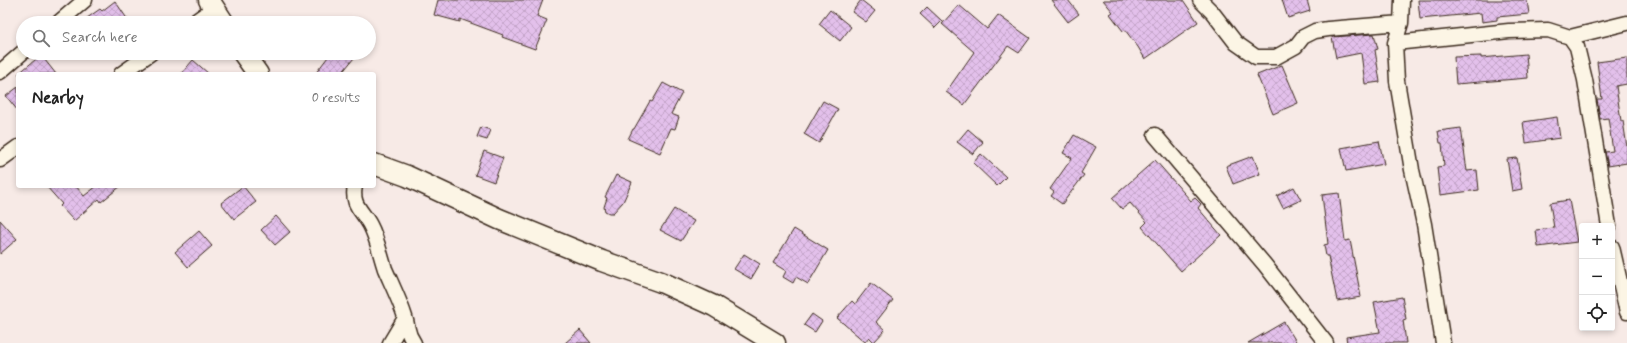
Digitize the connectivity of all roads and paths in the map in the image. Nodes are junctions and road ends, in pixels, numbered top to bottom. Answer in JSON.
{"nodes":[{"id":1,"x":85,"y":0,"type":"edge"},
{"id":2,"x":1200,"y":0,"type":"edge"},
{"id":3,"x":1402,"y":0,"type":"edge"},
{"id":4,"x":216,"y":10,"type":"edge"},
{"id":5,"x":66,"y":16,"type":"edge"},
{"id":6,"x":206,"y":16,"type":"edge"},
{"id":7,"x":1401,"y":23,"type":"junction"},
{"id":8,"x":1627,"y":23,"type":"edge"},
{"id":9,"x":1570,"y":37,"type":"junction"},
{"id":10,"x":1395,"y":44,"type":"junction"},
{"id":11,"x":16,"y":58,"type":"edge"},
{"id":12,"x":141,"y":60,"type":"edge"},
{"id":13,"x":248,"y":60,"type":"edge"},
{"id":14,"x":0,"y":72,"type":"edge"},
{"id":15,"x":124,"y":72,"type":"edge"},
{"id":16,"x":257,"y":72,"type":"edge"},
{"id":17,"x":1155,"y":136,"type":"dead end"},
{"id":18,"x":16,"y":148,"type":"edge"},
{"id":19,"x":0,"y":160,"type":"edge"},
{"id":20,"x":376,"y":165,"type":"edge"},
{"id":21,"x":355,"y":188,"type":"edge"},
{"id":22,"x":1609,"y":223,"type":"edge"},
{"id":23,"x":1615,"y":259,"type":"edge"},
{"id":24,"x":1627,"y":312,"type":"edge"},
{"id":25,"x":406,"y":318,"type":"junction"},
{"id":26,"x":390,"y":343,"type":"edge"},
{"id":27,"x":414,"y":343,"type":"edge"},
{"id":28,"x":775,"y":343,"type":"edge"},
{"id":29,"x":1326,"y":343,"type":"edge"},
{"id":30,"x":1443,"y":343,"type":"edge"}],
"edges":[{"from":1,"to":5,"type":"street"},
{"from":2,"to":7,"type":"street"},
{"from":3,"to":7,"type":"street"},
{"from":4,"to":6,"type":"street"},
{"from":7,"to":10,"type":"street"},
{"from":8,"to":9,"type":"street"},
{"from":9,"to":10,"type":"street"},
{"from":9,"to":22,"type":"street"},
{"from":10,"to":30,"type":"street"},
{"from":11,"to":14,"type":"street"},
{"from":12,"to":15,"type":"street"},
{"from":13,"to":16,"type":"main road"},
{"from":17,"to":29,"type":"street"},
{"from":18,"to":19,"type":"street"},
{"from":20,"to":28,"type":"main road"},
{"from":21,"to":25,"type":"street"},
{"from":23,"to":24,"type":"street"},
{"from":25,"to":26,"type":"street"},
{"from":25,"to":27,"type":"street"}]}
